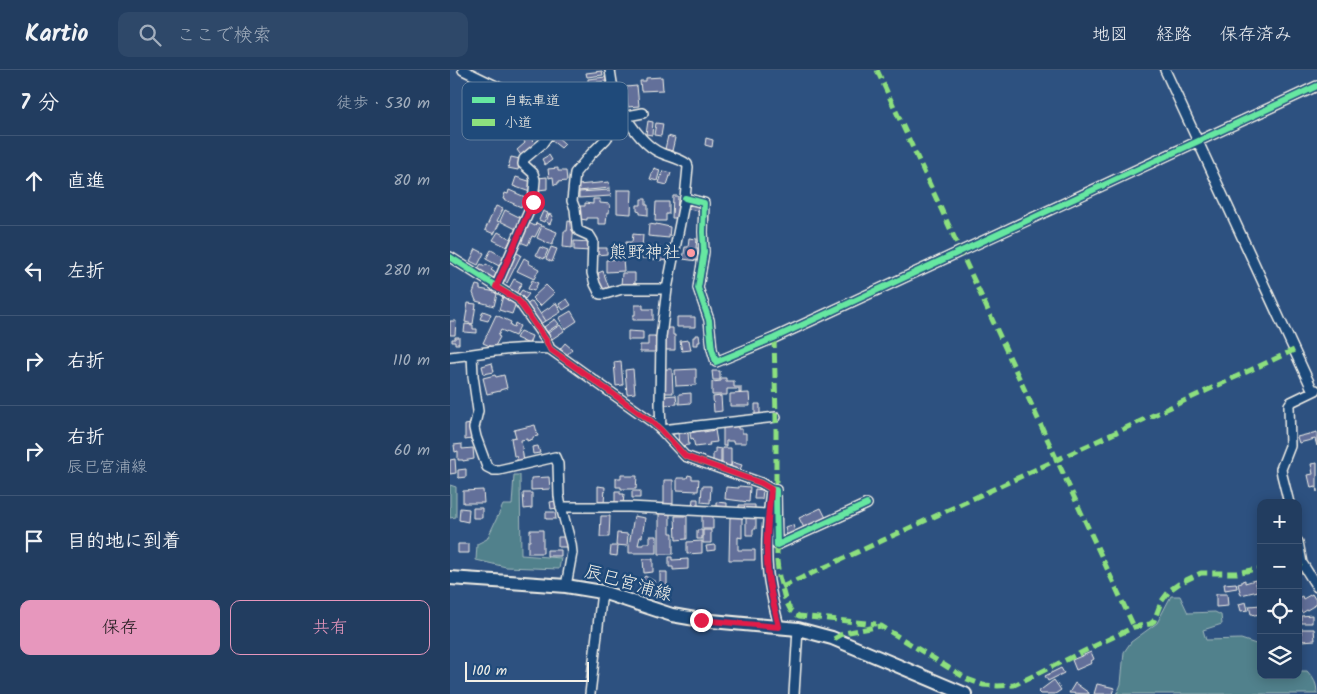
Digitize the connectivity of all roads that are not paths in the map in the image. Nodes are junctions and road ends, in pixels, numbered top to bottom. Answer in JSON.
{"nodes":[{"id":1,"x":463,"y":70,"type":"edge"},
{"id":2,"x":1165,"y":70,"type":"edge"},
{"id":3,"x":488,"y":82,"type":"edge"},
{"id":4,"x":1317,"y":86,"type":"edge"},
{"id":5,"x":643,"y":113,"type":"dead end"},
{"id":6,"x":628,"y":115,"type":"edge"},
{"id":7,"x":628,"y":123,"type":"edge"},
{"id":8,"x":545,"y":140,"type":"edge"},
{"id":9,"x":605,"y":140,"type":"edge"},
{"id":10,"x":1197,"y":142,"type":"junction"},
{"id":11,"x":686,"y":198,"type":"junction"},
{"id":12,"x":450,"y":257,"type":"edge"},
{"id":13,"x":496,"y":287,"type":"junction"},
{"id":14,"x":667,"y":289,"type":"junction"},
{"id":15,"x":550,"y":349,"type":"junction"},
{"id":16,"x":472,"y":354,"type":"junction"},
{"id":17,"x":450,"y":357,"type":"edge"},
{"id":18,"x":1315,"y":390,"type":"edge"},
{"id":19,"x":776,"y":417,"type":"dead end"},
{"id":20,"x":661,"y":430,"type":"junction"},
{"id":21,"x":771,"y":489,"type":"junction"},
{"id":22,"x":1288,"y":499,"type":"edge"},
{"id":23,"x":867,"y":504,"type":"dead end"},
{"id":24,"x":561,"y":507,"type":"junction"},
{"id":25,"x":768,"y":514,"type":"junction"},
{"id":26,"x":1298,"y":544,"type":"edge"},
{"id":27,"x":450,"y":578,"type":"edge"},
{"id":28,"x":566,"y":586,"type":"junction"},
{"id":29,"x":1317,"y":587,"type":"edge"},
{"id":30,"x":602,"y":592,"type":"junction"},
{"id":31,"x":779,"y":627,"type":"junction"},
{"id":32,"x":798,"y":630,"type":"junction"},
{"id":33,"x":590,"y":694,"type":"edge"},
{"id":34,"x":794,"y":694,"type":"edge"},
{"id":35,"x":964,"y":694,"type":"edge"}],
"edges":[{"from":1,"to":3,"type":"street"},
{"from":2,"to":10,"type":"street"},
{"from":4,"to":10,"type":"street"},
{"from":5,"to":6,"type":"street"},
{"from":7,"to":11,"type":"street"},
{"from":8,"to":13,"type":"street"},
{"from":9,"to":14,"type":"street"},
{"from":10,"to":11,"type":"street"},
{"from":10,"to":18,"type":"street"},
{"from":11,"to":14,"type":"street"},
{"from":12,"to":13,"type":"street"},
{"from":13,"to":15,"type":"street"},
{"from":14,"to":20,"type":"street"},
{"from":15,"to":16,"type":"street"},
{"from":15,"to":20,"type":"street"},
{"from":16,"to":17,"type":"street"},
{"from":16,"to":24,"type":"street"},
{"from":18,"to":22,"type":"street"},
{"from":19,"to":20,"type":"street"},
{"from":20,"to":21,"type":"street"},
{"from":21,"to":23,"type":"street"},
{"from":21,"to":25,"type":"street"},
{"from":24,"to":25,"type":"street"},
{"from":24,"to":28,"type":"street"},
{"from":25,"to":31,"type":"street"},
{"from":26,"to":29,"type":"street"},
{"from":27,"to":28,"type":"main road","name":"辰巳宮浦線"},
{"from":28,"to":30,"type":"main road","name":"辰巳宮浦線"},
{"from":30,"to":31,"type":"main road","name":"辰巳宮浦線"},
{"from":30,"to":33,"type":"street"},
{"from":31,"to":32,"type":"main road","name":"辰巳宮浦線"},
{"from":32,"to":34,"type":"street"},
{"from":32,"to":35,"type":"main road","name":"辰巳宮浦線"}]}
